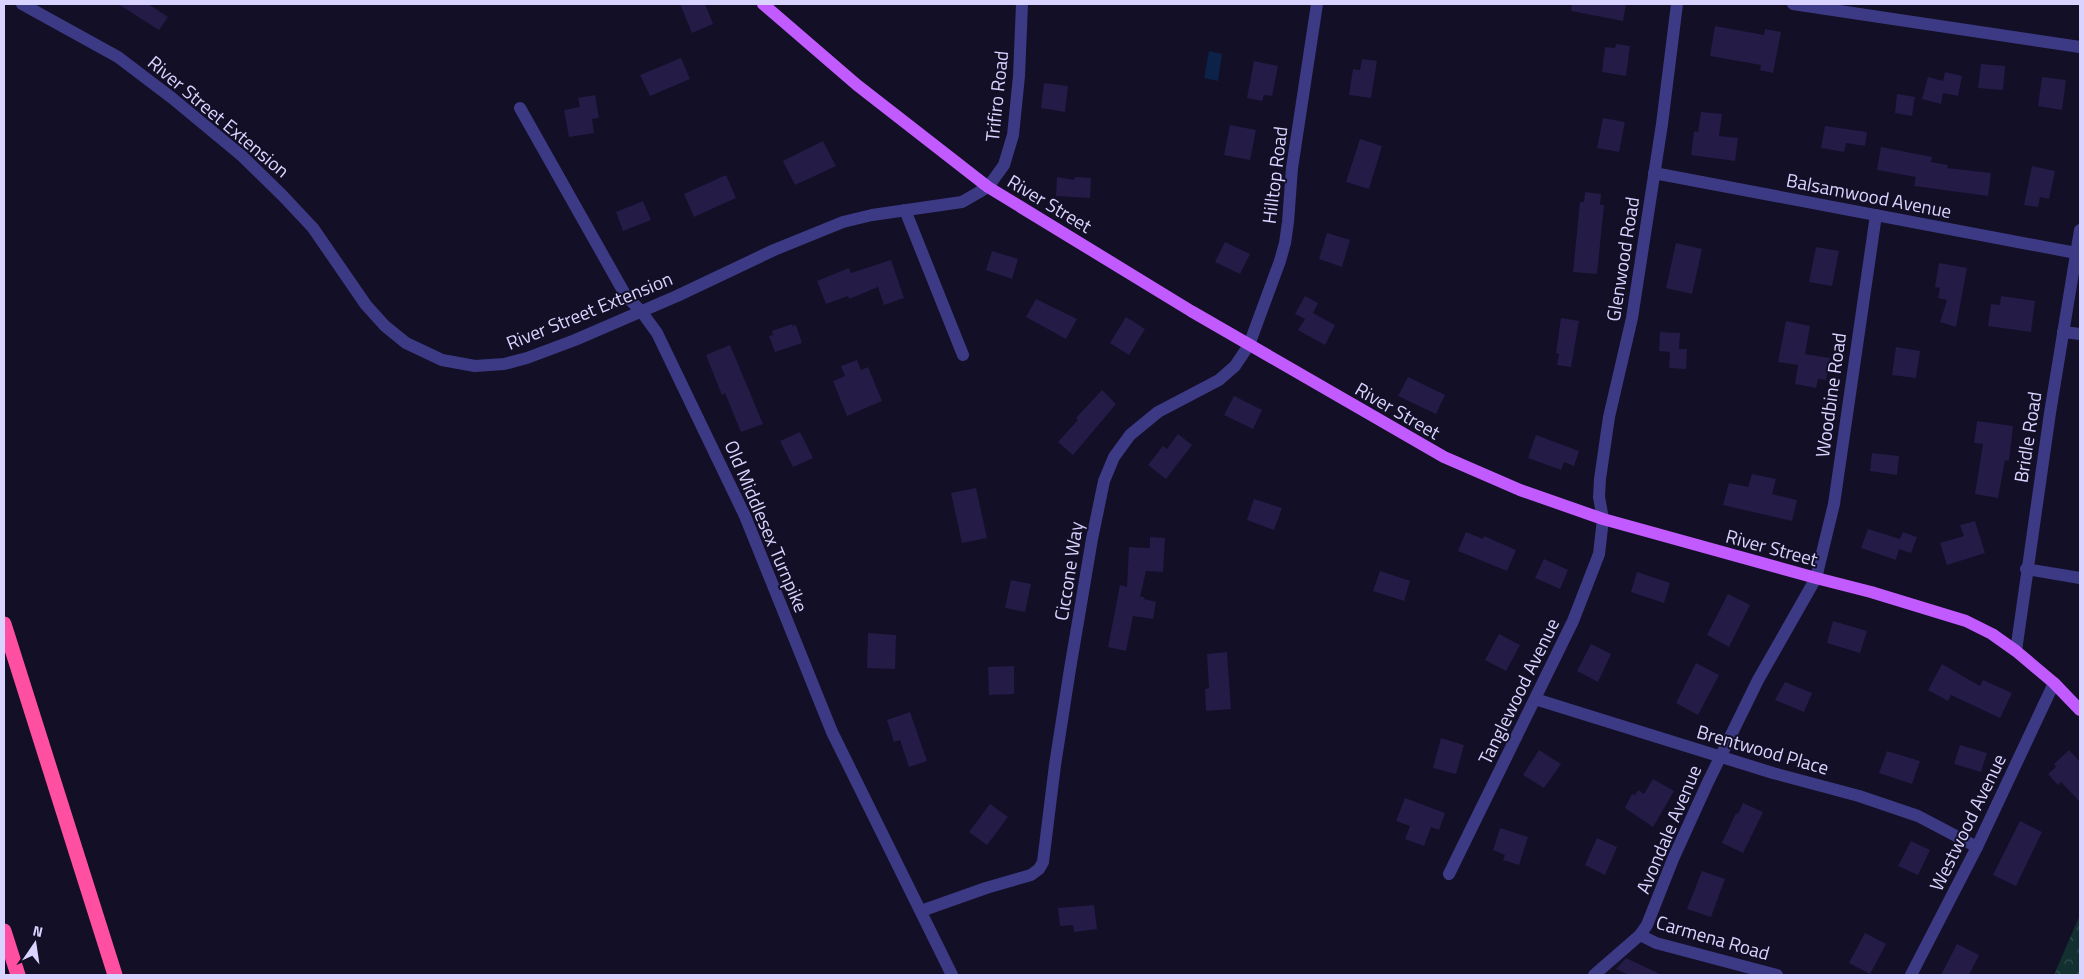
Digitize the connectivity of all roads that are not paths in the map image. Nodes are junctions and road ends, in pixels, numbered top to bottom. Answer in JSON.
{"nodes":[{"id":1,"x":22,"y":4,"type":"edge"},
{"id":2,"x":763,"y":4,"type":"edge"},
{"id":3,"x":1022,"y":4,"type":"edge"},
{"id":4,"x":1317,"y":4,"type":"edge"},
{"id":5,"x":1677,"y":4,"type":"edge"},
{"id":6,"x":1793,"y":4,"type":"edge"},
{"id":7,"x":2080,"y":47,"type":"edge"},
{"id":8,"x":520,"y":108,"type":"dead end"},
{"id":9,"x":1654,"y":173,"type":"junction"},
{"id":10,"x":988,"y":187,"type":"junction"},
{"id":11,"x":905,"y":210,"type":"junction"},
{"id":12,"x":1876,"y":215,"type":"junction"},
{"id":13,"x":2080,"y":230,"type":"edge"},
{"id":14,"x":2076,"y":253,"type":"junction"},
{"id":15,"x":641,"y":311,"type":"junction"},
{"id":16,"x":2063,"y":332,"type":"junction"},
{"id":17,"x":2080,"y":334,"type":"edge"},
{"id":18,"x":1249,"y":345,"type":"junction"},
{"id":19,"x":963,"y":355,"type":"dead end"},
{"id":20,"x":1603,"y":519,"type":"junction"},
{"id":21,"x":2026,"y":569,"type":"junction"},
{"id":22,"x":1816,"y":578,"type":"junction"},
{"id":23,"x":2080,"y":578,"type":"edge"},
{"id":24,"x":4,"y":624,"type":"edge"},
{"id":25,"x":2016,"y":650,"type":"junction"},
{"id":26,"x":2054,"y":683,"type":"junction"},
{"id":27,"x":1535,"y":699,"type":"junction"},
{"id":28,"x":2080,"y":710,"type":"edge"},
{"id":29,"x":1720,"y":757,"type":"junction"},
{"id":30,"x":1977,"y":846,"type":"junction"},
{"id":31,"x":1449,"y":874,"type":"dead end"},
{"id":32,"x":921,"y":911,"type":"junction"},
{"id":33,"x":4,"y":931,"type":"edge"},
{"id":34,"x":1640,"y":935,"type":"junction"},
{"id":35,"x":18,"y":975,"type":"edge"},
{"id":36,"x":115,"y":975,"type":"edge"},
{"id":37,"x":952,"y":975,"type":"edge"},
{"id":38,"x":1594,"y":975,"type":"edge"},
{"id":39,"x":1777,"y":975,"type":"edge"},
{"id":40,"x":1911,"y":975,"type":"edge"}],
"edges":[{"from":1,"to":15,"type":"street","name":"River Street Extension"},
{"from":2,"to":10,"type":"main road","name":"River Street"},
{"from":3,"to":10,"type":"street","name":"Trifiro Road"},
{"from":4,"to":18,"type":"street","name":"Hilltop Road"},
{"from":5,"to":9,"type":"street","name":"Glenwood Road"},
{"from":6,"to":7,"type":"street"},
{"from":8,"to":15,"type":"street","name":"Old Middlesex Turnpike"},
{"from":9,"to":12,"type":"street","name":"Balsamwood Avenue"},
{"from":9,"to":20,"type":"street","name":"Glenwood Road"},
{"from":10,"to":11,"type":"street","name":"River Street Extension"},
{"from":10,"to":18,"type":"main road","name":"River Street"},
{"from":11,"to":15,"type":"street","name":"River Street Extension"},
{"from":11,"to":19,"type":"street"},
{"from":12,"to":14,"type":"street","name":"Balsamwood Avenue"},
{"from":12,"to":22,"type":"street","name":"Woodbine Road"},
{"from":13,"to":14,"type":"street","name":"Bridle Road"},
{"from":14,"to":16,"type":"street","name":"Bridle Road"},
{"from":15,"to":32,"type":"street","name":"Old Middlesex Turnpike"},
{"from":16,"to":17,"type":"street"},
{"from":16,"to":21,"type":"street","name":"Bridle Road"},
{"from":18,"to":20,"type":"main road","name":"River Street"},
{"from":18,"to":32,"type":"street","name":"Ciccone Way"},
{"from":20,"to":22,"type":"main road","name":"River Street"},
{"from":20,"to":27,"type":"street","name":"Tanglewood Avenue"},
{"from":21,"to":23,"type":"street"},
{"from":21,"to":25,"type":"street","name":"Bridle Road"},
{"from":22,"to":25,"type":"main road","name":"River Street"},
{"from":22,"to":29,"type":"street","name":"Avondale Avenue"},
{"from":24,"to":36,"type":"highway"},
{"from":25,"to":26,"type":"main road","name":"River Street"},
{"from":26,"to":28,"type":"main road","name":"River Street"},
{"from":26,"to":30,"type":"street","name":"Westwood Avenue"},
{"from":27,"to":29,"type":"street","name":"Brentwood Place"},
{"from":27,"to":31,"type":"street","name":"Tanglewood Avenue"},
{"from":29,"to":30,"type":"street","name":"Brentwood Place"},
{"from":29,"to":34,"type":"street","name":"Avondale Avenue"},
{"from":30,"to":40,"type":"street","name":"Westwood Avenue"},
{"from":32,"to":37,"type":"street","name":"Old Middlesex Turnpike"},
{"from":33,"to":35,"type":"highway"},
{"from":34,"to":38,"type":"street","name":"Avondale Avenue"},
{"from":34,"to":39,"type":"street","name":"Carmena Road"}]}
